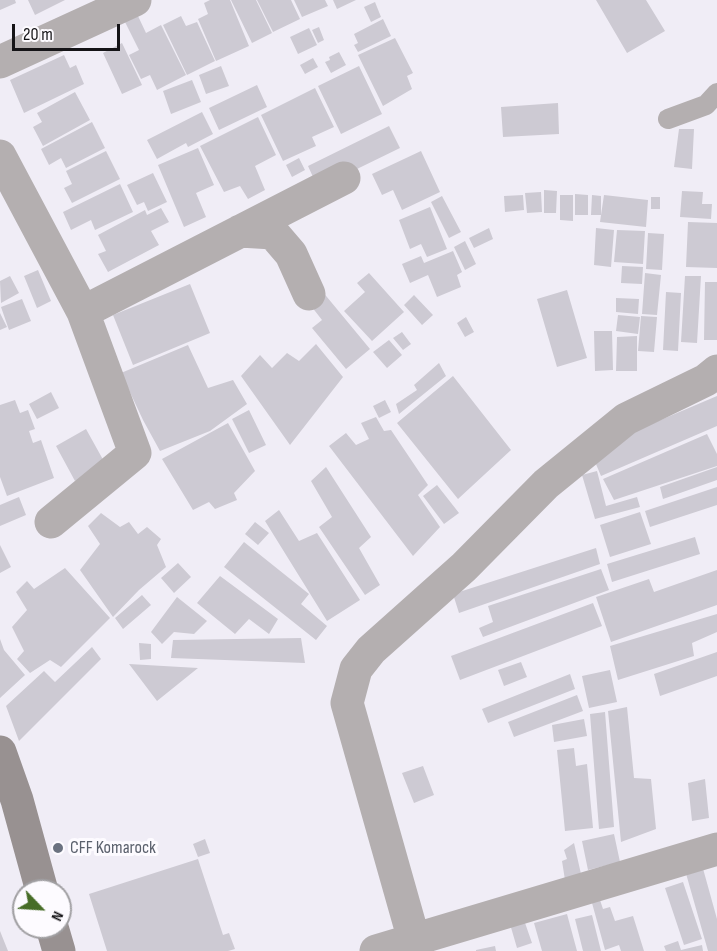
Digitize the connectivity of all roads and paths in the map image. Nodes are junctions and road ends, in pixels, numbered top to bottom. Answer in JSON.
{"nodes":[{"id":1,"x":135,"y":0,"type":"edge"},
{"id":2,"x":0,"y":62,"type":"edge"},
{"id":3,"x":717,"y":93,"type":"edge"},
{"id":4,"x":668,"y":119,"type":"dead end"},
{"id":5,"x":0,"y":156,"type":"edge"},
{"id":6,"x":344,"y":178,"type":"dead end"},
{"id":7,"x":240,"y":231,"type":"junction"},
{"id":8,"x":309,"y":294,"type":"dead end"},
{"id":9,"x":83,"y":312,"type":"junction"},
{"id":10,"x":717,"y":371,"type":"edge"},
{"id":11,"x":51,"y":522,"type":"dead end"},
{"id":12,"x":0,"y":752,"type":"edge"},
{"id":13,"x":717,"y":849,"type":"edge"},
{"id":14,"x":39,"y":879,"type":"edge"},
{"id":15,"x":414,"y":940,"type":"junction"},
{"id":16,"x":376,"y":951,"type":"edge"}],
"edges":[{"from":1,"to":2,"type":"street"},
{"from":3,"to":4,"type":"lane"},
{"from":5,"to":9,"type":"street"},
{"from":6,"to":7,"type":"street"},
{"from":7,"to":8,"type":"street"},
{"from":7,"to":9,"type":"street"},
{"from":9,"to":11,"type":"street"},
{"from":10,"to":15,"type":"street"},
{"from":12,"to":14,"type":"main road"},
{"from":13,"to":15,"type":"street"},
{"from":15,"to":16,"type":"street"}]}
